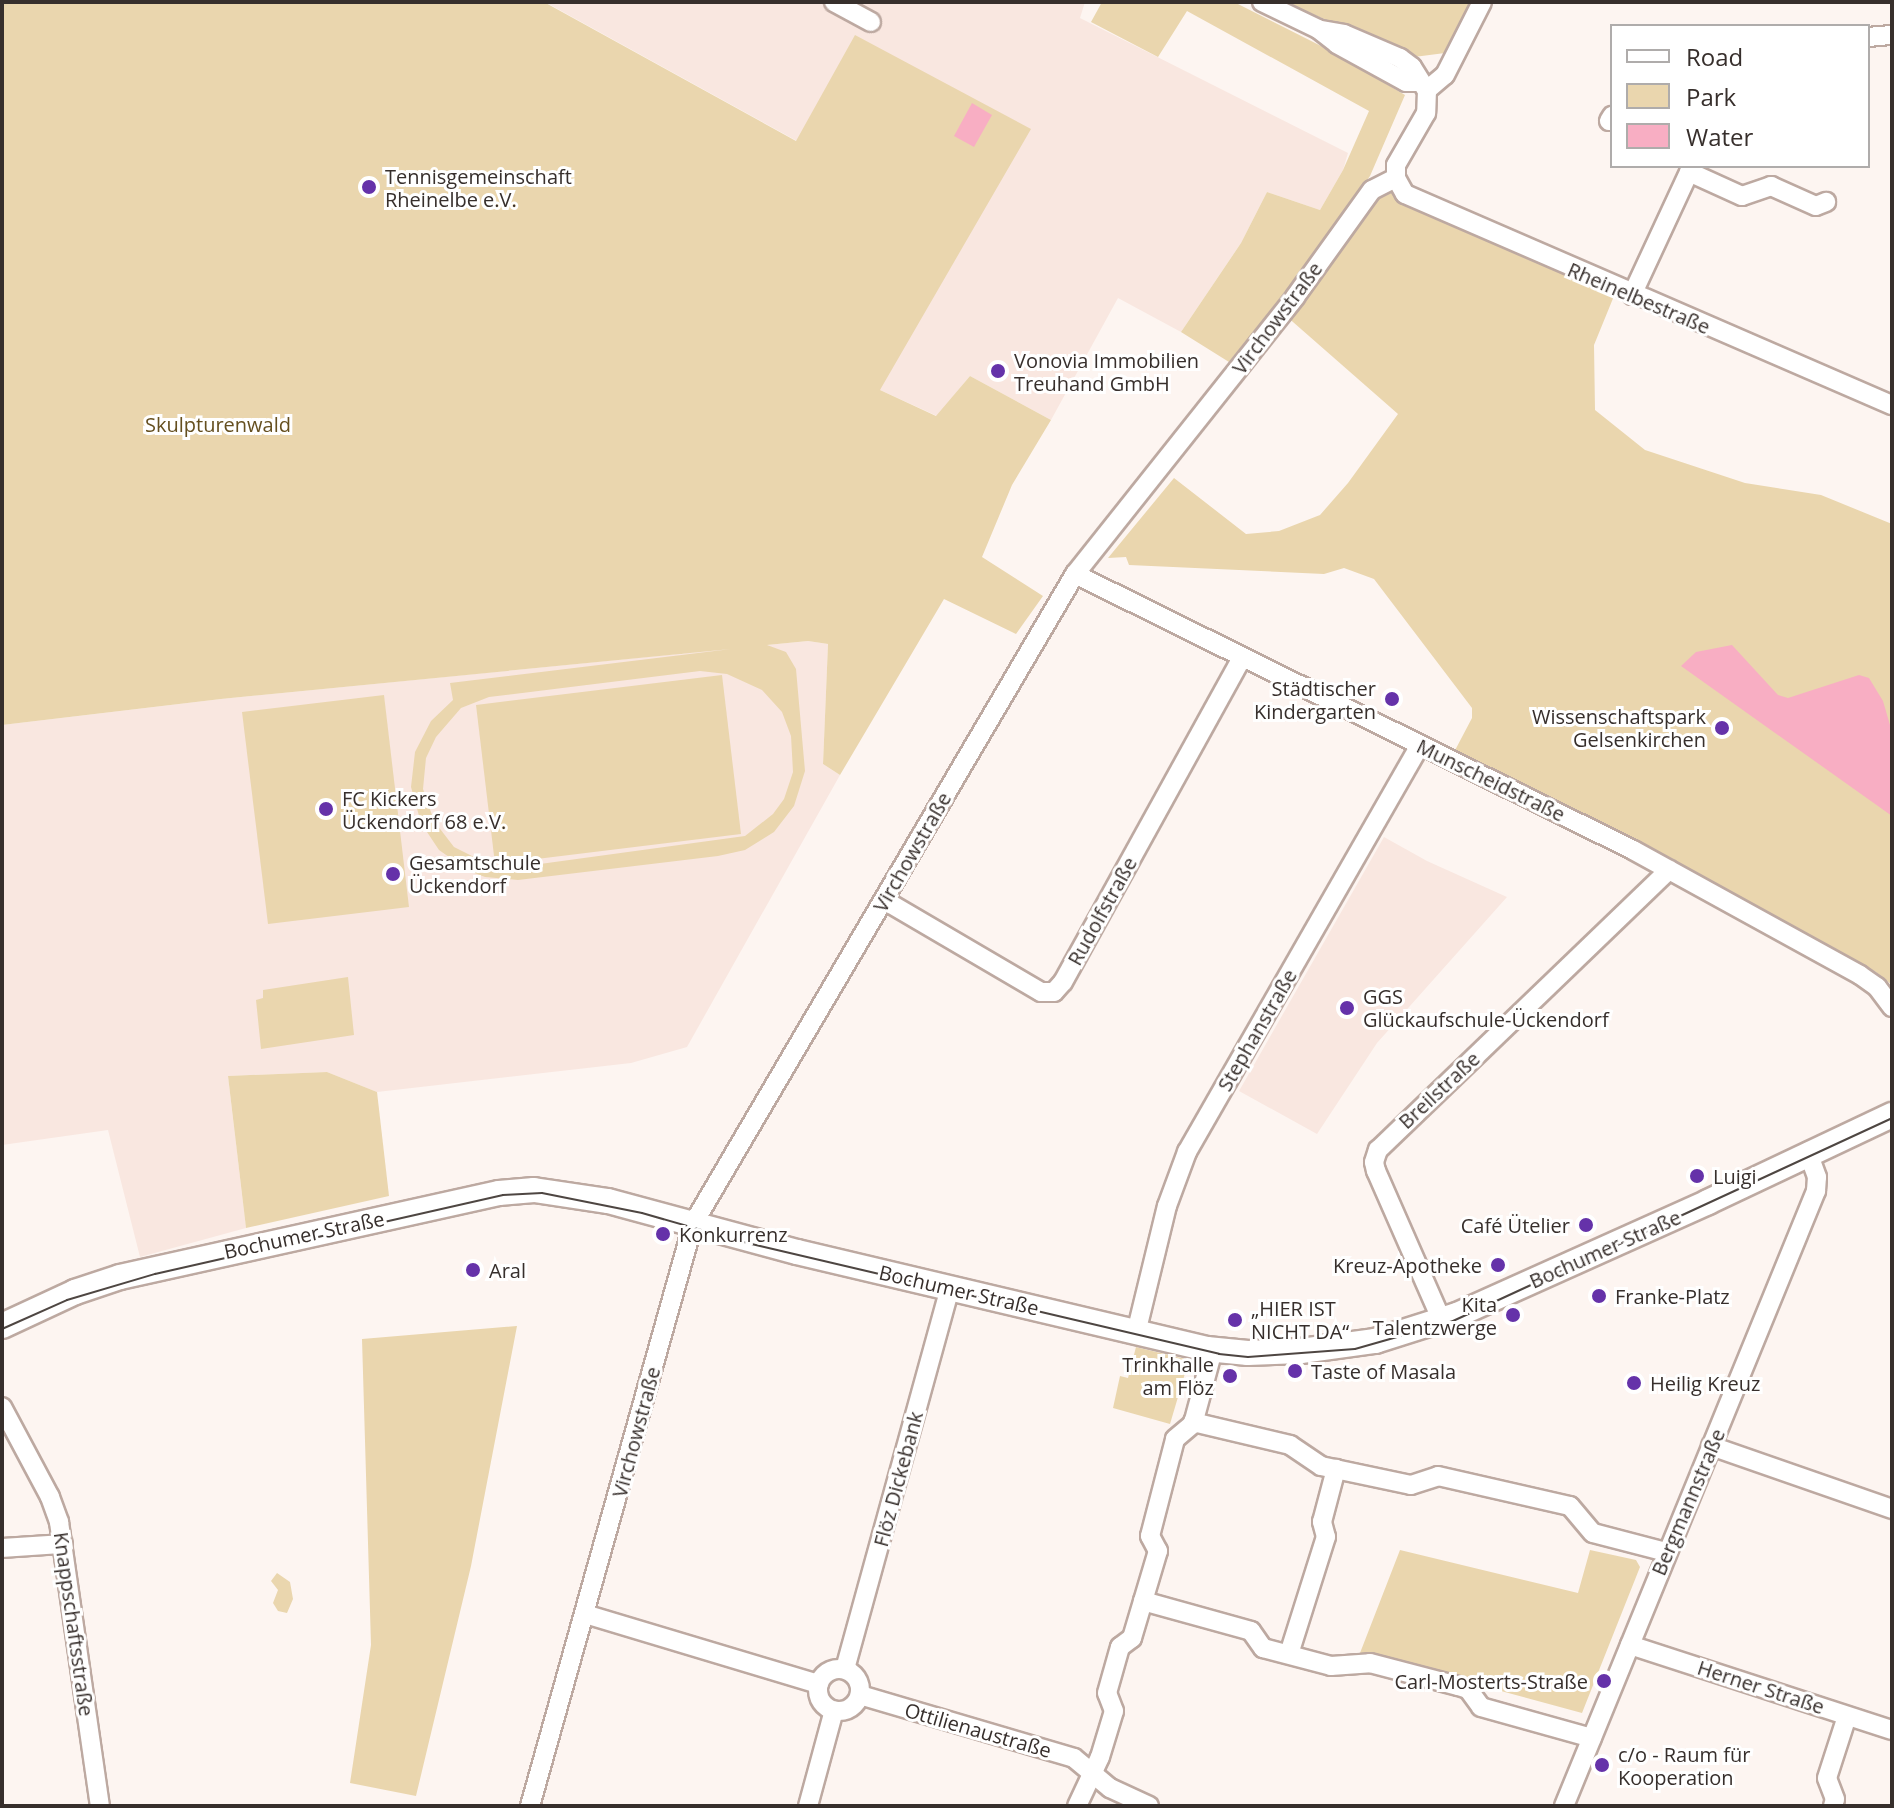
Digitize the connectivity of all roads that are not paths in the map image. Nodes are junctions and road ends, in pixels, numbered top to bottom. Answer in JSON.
{"nodes":[{"id":1,"x":834,"y":2,"type":"edge"},
{"id":2,"x":1262,"y":2,"type":"edge"},
{"id":3,"x":1482,"y":2,"type":"edge"},
{"id":4,"x":871,"y":22,"type":"dead end"},
{"id":5,"x":1892,"y":35,"type":"edge"},
{"id":6,"x":1870,"y":37,"type":"edge"},
{"id":7,"x":1423,"y":86,"type":"junction"},
{"id":8,"x":1690,"y":169,"type":"edge"},
{"id":9,"x":1396,"y":178,"type":"junction"},
{"id":10,"x":1826,"y":202,"type":"dead end"},
{"id":11,"x":1632,"y":295,"type":"junction"},
{"id":12,"x":1892,"y":405,"type":"edge"},
{"id":13,"x":1075,"y":574,"type":"junction"},
{"id":14,"x":1242,"y":658,"type":"junction"},
{"id":15,"x":1420,"y":745,"type":"junction"},
{"id":16,"x":1669,"y":870,"type":"junction"},
{"id":17,"x":884,"y":900,"type":"junction"},
{"id":18,"x":1892,"y":1007,"type":"edge"},
{"id":19,"x":1892,"y":1115,"type":"edge"},
{"id":20,"x":1808,"y":1152,"type":"junction"},
{"id":21,"x":693,"y":1224,"type":"junction"},
{"id":22,"x":950,"y":1289,"type":"junction"},
{"id":23,"x":1442,"y":1321,"type":"junction"},
{"id":24,"x":2,"y":1326,"type":"edge"},
{"id":25,"x":1136,"y":1333,"type":"junction"},
{"id":26,"x":1213,"y":1350,"type":"junction"},
{"id":27,"x":2,"y":1407,"type":"edge"},
{"id":28,"x":1193,"y":1422,"type":"junction"},
{"id":29,"x":1711,"y":1446,"type":"junction"},
{"id":30,"x":1336,"y":1469,"type":"junction"},
{"id":31,"x":1892,"y":1509,"type":"edge"},
{"id":32,"x":63,"y":1544,"type":"junction"},
{"id":33,"x":2,"y":1548,"type":"edge"},
{"id":34,"x":1666,"y":1552,"type":"junction"},
{"id":35,"x":1143,"y":1601,"type":"junction"},
{"id":36,"x":585,"y":1614,"type":"junction"},
{"id":37,"x":1630,"y":1645,"type":"junction"},
{"id":38,"x":1289,"y":1654,"type":"junction"},
{"id":39,"x":845,"y":1669,"type":"junction"},
{"id":40,"x":819,"y":1684,"type":"junction"},
{"id":41,"x":860,"y":1695,"type":"junction"},
{"id":42,"x":834,"y":1710,"type":"junction"},
{"id":43,"x":1847,"y":1716,"type":"junction"},
{"id":44,"x":1892,"y":1730,"type":"edge"},
{"id":45,"x":1592,"y":1738,"type":"junction"},
{"id":46,"x":1093,"y":1772,"type":"junction"},
{"id":47,"x":100,"y":1806,"type":"edge"},
{"id":48,"x":530,"y":1806,"type":"edge"},
{"id":49,"x":808,"y":1806,"type":"edge"},
{"id":50,"x":1077,"y":1806,"type":"edge"},
{"id":51,"x":1149,"y":1806,"type":"edge"},
{"id":52,"x":1564,"y":1806,"type":"edge"},
{"id":53,"x":1833,"y":1806,"type":"edge"}],
"edges":[{"from":1,"to":4,"type":"street"},
{"from":2,"to":7,"type":"street"},
{"from":3,"to":7,"type":"street"},
{"from":5,"to":6,"type":"street"},
{"from":7,"to":9,"type":"street"},
{"from":8,"to":10,"type":"street"},
{"from":8,"to":11,"type":"street"},
{"from":9,"to":11,"type":"street","name":"Rheinelbestraße"},
{"from":9,"to":13,"type":"street","name":"Virchowstraße"},
{"from":11,"to":12,"type":"street","name":"Rheinelbestraße"},
{"from":13,"to":14,"type":"street","name":"Munscheidstraße"},
{"from":13,"to":17,"type":"street","name":"Virchowstraße"},
{"from":14,"to":15,"type":"street","name":"Munscheidstraße"},
{"from":14,"to":17,"type":"street","name":"Rudolfstraße"},
{"from":15,"to":16,"type":"street","name":"Munscheidstraße"},
{"from":15,"to":25,"type":"street","name":"Stephanstraße"},
{"from":16,"to":18,"type":"street","name":"Munscheidstraße"},
{"from":16,"to":23,"type":"street","name":"Breilstraße"},
{"from":17,"to":21,"type":"street","name":"Virchowstraße"},
{"from":19,"to":20,"type":"main road","name":"Bochumer Straße"},
{"from":20,"to":23,"type":"main road","name":"Bochumer Straße"},
{"from":20,"to":29,"type":"street","name":"Bergmannstraße"},
{"from":21,"to":22,"type":"main road","name":"Bochumer Straße"},
{"from":21,"to":24,"type":"main road","name":"Bochumer Straße"},
{"from":21,"to":36,"type":"street","name":"Virchowstraße"},
{"from":22,"to":25,"type":"main road","name":"Bochumer Straße"},
{"from":22,"to":39,"type":"street","name":"Flöz Dickebank"},
{"from":23,"to":26,"type":"main road","name":"Bochumer Straße"},
{"from":25,"to":26,"type":"main road","name":"Bochumer Straße"},
{"from":26,"to":28,"type":"street"},
{"from":27,"to":32,"type":"street","name":"Knappschaftsstraße"},
{"from":28,"to":30,"type":"street"},
{"from":28,"to":35,"type":"street"},
{"from":29,"to":31,"type":"street"},
{"from":29,"to":34,"type":"street","name":"Bergmannstraße"},
{"from":30,"to":34,"type":"street"},
{"from":30,"to":38,"type":"street"},
{"from":32,"to":33,"type":"street"},
{"from":32,"to":47,"type":"street","name":"Knappschaftsstraße"},
{"from":34,"to":37,"type":"street","name":"Bergmannstraße"},
{"from":35,"to":38,"type":"street"},
{"from":35,"to":46,"type":"street"},
{"from":36,"to":40,"type":"street"},
{"from":36,"to":48,"type":"street","name":"Virchowstraße"},
{"from":37,"to":43,"type":"street","name":"Herner Straße"},
{"from":37,"to":45,"type":"street","name":"Bergmannstraße"},
{"from":38,"to":45,"type":"street"},
{"from":39,"to":40,"type":"street"},
{"from":39,"to":41,"type":"street"},
{"from":40,"to":42,"type":"street"},
{"from":41,"to":42,"type":"street"},
{"from":41,"to":46,"type":"street","name":"Ottilienaustraße"},
{"from":42,"to":49,"type":"street"},
{"from":43,"to":44,"type":"street","name":"Herner Straße"},
{"from":43,"to":53,"type":"street"},
{"from":45,"to":52,"type":"street","name":"Bergmannstraße"},
{"from":46,"to":50,"type":"street"},
{"from":46,"to":51,"type":"street","name":"Ottilienaustraße"}]}
